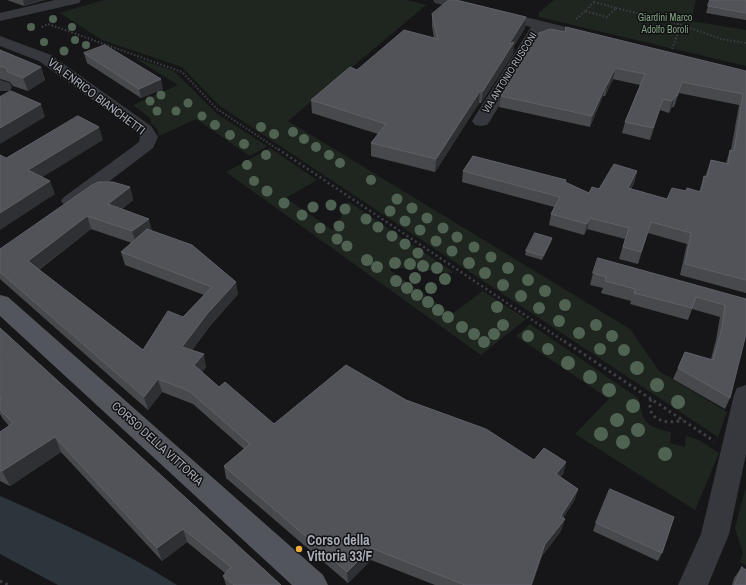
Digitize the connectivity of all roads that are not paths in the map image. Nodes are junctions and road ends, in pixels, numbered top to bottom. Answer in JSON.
{"nodes":[{"id":1,"x":440,"y":0,"type":"edge"},
{"id":2,"x":68,"y":1,"type":"edge"},
{"id":3,"x":0,"y":17,"type":"edge"},
{"id":4,"x":540,"y":25,"type":"junction"},
{"id":5,"x":0,"y":41,"type":"edge"},
{"id":6,"x":608,"y":42,"type":"edge"},
{"id":7,"x":481,"y":121,"type":"dead end"},
{"id":8,"x":57,"y":211,"type":"edge"},
{"id":9,"x":0,"y":303,"type":"edge"},
{"id":10,"x":746,"y":399,"type":"edge"},
{"id":11,"x":313,"y":585,"type":"edge"},
{"id":12,"x":693,"y":585,"type":"edge"}],
"edges":[{"from":1,"to":4,"type":"street"},
{"from":2,"to":3,"type":"street"},
{"from":4,"to":6,"type":"street"},
{"from":4,"to":7,"type":"street","name":"VIA ANTONIO RUSCONI"},
{"from":5,"to":8,"type":"street","name":"VIA ENRICO BIANCHETTI"},
{"from":9,"to":11,"type":"main road","name":"CORSO DELLA VITTORIA"},
{"from":10,"to":12,"type":"street"}]}
